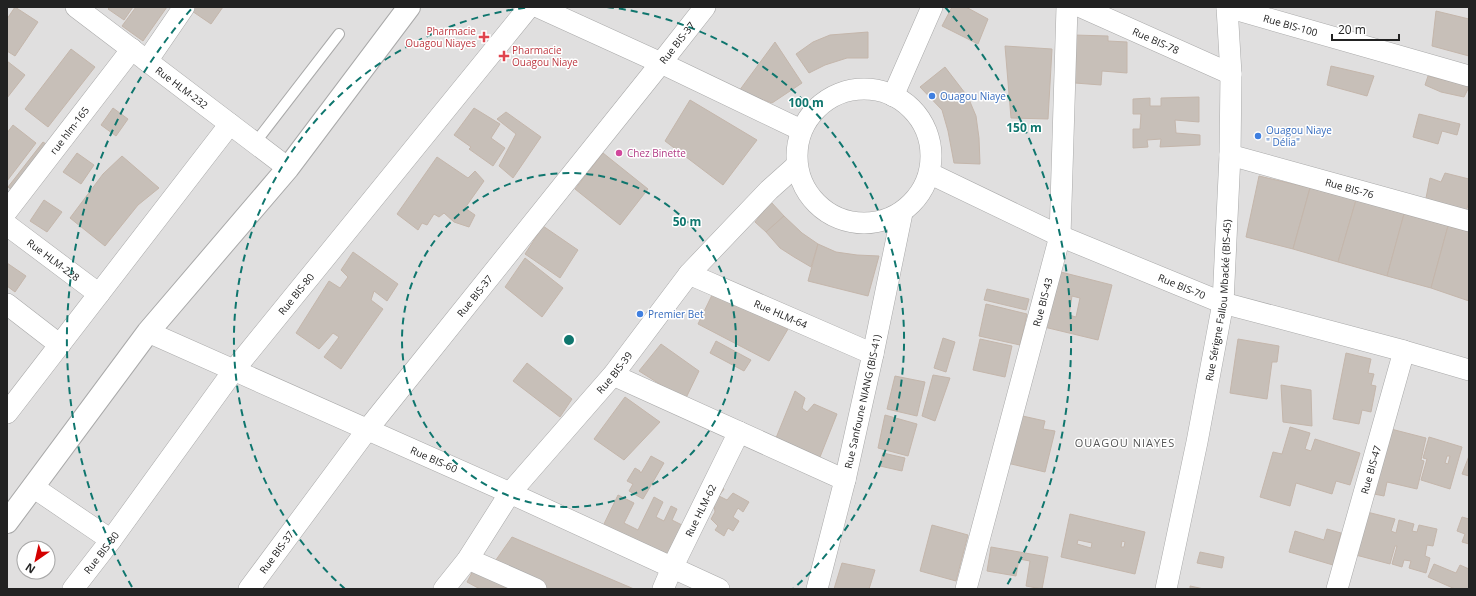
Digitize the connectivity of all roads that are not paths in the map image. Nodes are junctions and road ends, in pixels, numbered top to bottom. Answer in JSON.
{"nodes":[{"id":1,"x":76,"y":7,"type":"edge"},
{"id":2,"x":184,"y":7,"type":"edge"},
{"id":3,"x":409,"y":7,"type":"edge"},
{"id":4,"x":530,"y":7,"type":"edge"},
{"id":5,"x":538,"y":7,"type":"edge"},
{"id":6,"x":705,"y":7,"type":"edge"},
{"id":7,"x":932,"y":7,"type":"edge"},
{"id":8,"x":1067,"y":7,"type":"edge"},
{"id":9,"x":1081,"y":7,"type":"edge"},
{"id":10,"x":1227,"y":7,"type":"edge"},
{"id":11,"x":340,"y":34,"type":"dead end"},
{"id":12,"x":140,"y":55,"type":"junction"},
{"id":13,"x":661,"y":63,"type":"junction"},
{"id":14,"x":1231,"y":74,"type":"junction"},
{"id":15,"x":1469,"y":76,"type":"edge"},
{"id":16,"x":893,"y":96,"type":"junction"},
{"id":17,"x":230,"y":124,"type":"junction"},
{"id":18,"x":801,"y":130,"type":"junction"},
{"id":19,"x":255,"y":143,"type":"junction"},
{"id":20,"x":1230,"y":155,"type":"junction"},
{"id":21,"x":797,"y":165,"type":"junction"},
{"id":22,"x":288,"y":168,"type":"junction"},
{"id":23,"x":931,"y":174,"type":"junction"},
{"id":24,"x":7,"y":211,"type":"edge"},
{"id":25,"x":902,"y":213,"type":"junction"},
{"id":26,"x":1469,"y":221,"type":"edge"},
{"id":27,"x":7,"y":225,"type":"edge"},
{"id":28,"x":1060,"y":236,"type":"junction"},
{"id":29,"x":689,"y":274,"type":"junction"},
{"id":30,"x":99,"y":294,"type":"junction"},
{"id":31,"x":1223,"y":303,"type":"junction"},
{"id":32,"x":7,"y":304,"type":"edge"},
{"id":33,"x":148,"y":332,"type":"junction"},
{"id":34,"x":60,"y":345,"type":"junction"},
{"id":35,"x":1404,"y":351,"type":"junction"},
{"id":36,"x":873,"y":354,"type":"junction"},
{"id":37,"x":234,"y":370,"type":"junction"},
{"id":38,"x":1469,"y":370,"type":"edge"},
{"id":39,"x":613,"y":375,"type":"junction"},
{"id":40,"x":7,"y":413,"type":"edge"},
{"id":41,"x":367,"y":430,"type":"junction"},
{"id":42,"x":739,"y":432,"type":"junction"},
{"id":43,"x":845,"y":480,"type":"junction"},
{"id":44,"x":33,"y":487,"type":"junction"},
{"id":45,"x":510,"y":494,"type":"junction"},
{"id":46,"x":7,"y":522,"type":"edge"},
{"id":47,"x":110,"y":540,"type":"junction"},
{"id":48,"x":468,"y":559,"type":"junction"},
{"id":49,"x":672,"y":568,"type":"junction"},
{"id":50,"x":73,"y":589,"type":"edge"},
{"id":51,"x":249,"y":589,"type":"edge"},
{"id":52,"x":444,"y":589,"type":"edge"},
{"id":53,"x":536,"y":589,"type":"edge"},
{"id":54,"x":663,"y":589,"type":"edge"},
{"id":55,"x":719,"y":589,"type":"edge"},
{"id":56,"x":817,"y":589,"type":"edge"},
{"id":57,"x":966,"y":589,"type":"edge"},
{"id":58,"x":1166,"y":589,"type":"edge"},
{"id":59,"x":1337,"y":589,"type":"edge"}],
"edges":[{"from":1,"to":12,"type":"street","name":"Rue HLM-232"},
{"from":2,"to":12,"type":"street","name":"rue hlm-165"},
{"from":3,"to":22,"type":"street"},
{"from":4,"to":37,"type":"street","name":"Rue BIS-80"},
{"from":5,"to":13,"type":"street"},
{"from":6,"to":13,"type":"street","name":"Rue BIS-37"},
{"from":7,"to":16,"type":"street"},
{"from":8,"to":28,"type":"street","name":"Rue BIS-43"},
{"from":9,"to":14,"type":"street","name":"Rue BIS-78"},
{"from":10,"to":14,"type":"street","name":"Rue Sérigne Fallou Mbacké (BIS-45)"},
{"from":10,"to":15,"type":"street","name":"Rue BIS-100"},
{"from":11,"to":19,"type":"lane"},
{"from":12,"to":17,"type":"street","name":"Rue HLM-232"},
{"from":12,"to":24,"type":"street","name":"rue hlm-165"},
{"from":13,"to":18,"type":"street"},
{"from":13,"to":41,"type":"street","name":"Rue BIS-37"},
{"from":14,"to":20,"type":"street","name":"Rue Sérigne Fallou Mbacké (BIS-45)"},
{"from":16,"to":18,"type":"street"},
{"from":16,"to":23,"type":"street"},
{"from":17,"to":19,"type":"street","name":"Rue HLM-232"},
{"from":17,"to":30,"type":"street"},
{"from":18,"to":21,"type":"street"},
{"from":19,"to":22,"type":"street","name":"Rue HLM-232"},
{"from":20,"to":26,"type":"street","name":"Rue BIS-76"},
{"from":20,"to":31,"type":"street","name":"Rue Sérigne Fallou Mbacké (BIS-45)"},
{"from":21,"to":25,"type":"street"},
{"from":21,"to":29,"type":"street","name":"Rue BIS-39"},
{"from":22,"to":33,"type":"street"},
{"from":23,"to":25,"type":"street"},
{"from":23,"to":28,"type":"street","name":"Rue BIS-70"},
{"from":25,"to":36,"type":"street","name":"Rue Sanfoune NIANG (BIS-41)"},
{"from":27,"to":30,"type":"street","name":"Rue HLM-228"},
{"from":28,"to":31,"type":"street","name":"Rue BIS-70"},
{"from":28,"to":57,"type":"street","name":"Rue BIS-43"},
{"from":29,"to":36,"type":"street","name":"Rue HLM-64"},
{"from":29,"to":39,"type":"street","name":"Rue BIS-39"},
{"from":30,"to":34,"type":"street"},
{"from":31,"to":35,"type":"street","name":"Rue BIS-70"},
{"from":31,"to":58,"type":"street","name":"Rue Sérigne Fallou Mbacké (BIS-45)"},
{"from":32,"to":34,"type":"street"},
{"from":33,"to":37,"type":"street","name":"Rue BIS-60"},
{"from":33,"to":44,"type":"street"},
{"from":34,"to":40,"type":"street"},
{"from":35,"to":38,"type":"street","name":"Rue BIS-70"},
{"from":35,"to":59,"type":"street","name":"Rue BIS-47"},
{"from":36,"to":43,"type":"street","name":"Rue Sanfoune NIANG (BIS-41)"},
{"from":37,"to":41,"type":"street","name":"Rue BIS-60"},
{"from":37,"to":47,"type":"street","name":"Rue BIS-80"},
{"from":39,"to":42,"type":"street"},
{"from":39,"to":45,"type":"street","name":"Rue BIS-39"},
{"from":41,"to":45,"type":"street","name":"Rue BIS-60"},
{"from":41,"to":51,"type":"street","name":"Rue BIS-37"},
{"from":42,"to":43,"type":"street"},
{"from":42,"to":49,"type":"street","name":"Rue HLM-62"},
{"from":43,"to":56,"type":"street","name":"Rue Sanfoune NIANG (BIS-41)"},
{"from":44,"to":46,"type":"street"},
{"from":44,"to":47,"type":"street"},
{"from":45,"to":48,"type":"street","name":"Rue BIS-39"},
{"from":45,"to":49,"type":"street","name":"Rue BIS-60"},
{"from":47,"to":50,"type":"street","name":"Rue BIS-80"},
{"from":48,"to":52,"type":"street","name":"Rue BIS-39"},
{"from":48,"to":53,"type":"street"},
{"from":49,"to":54,"type":"street","name":"Rue HLM-62"},
{"from":49,"to":55,"type":"street","name":"Rue BIS-60"}]}
